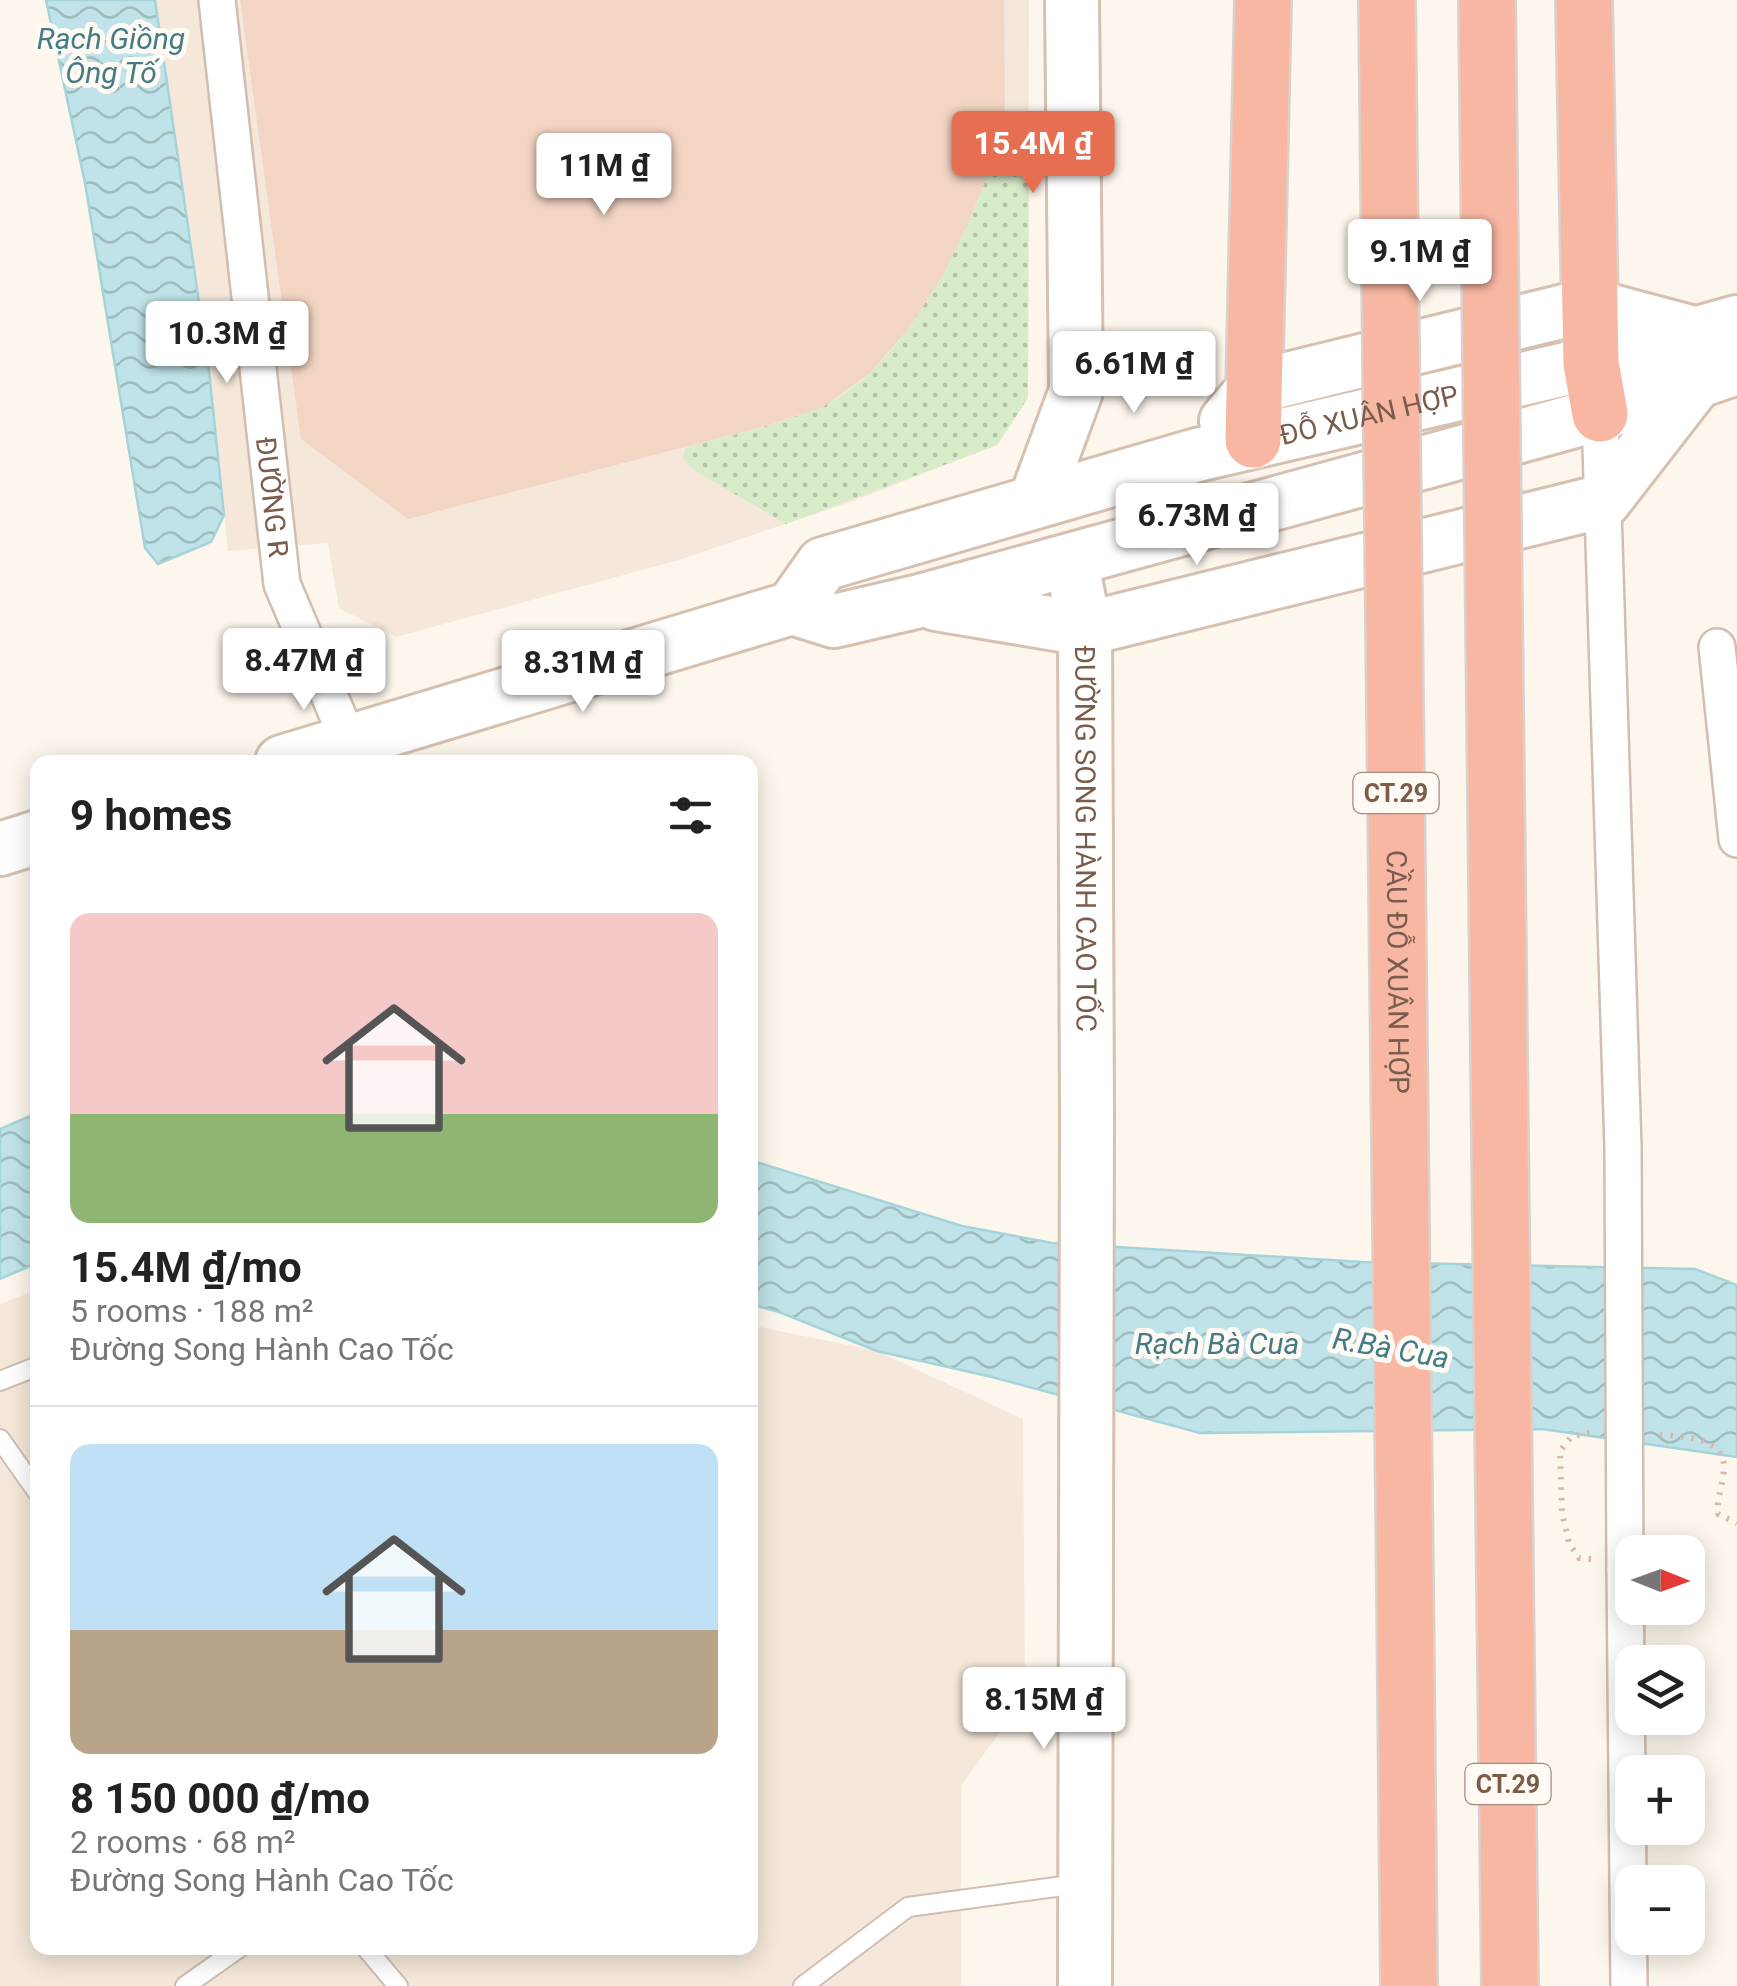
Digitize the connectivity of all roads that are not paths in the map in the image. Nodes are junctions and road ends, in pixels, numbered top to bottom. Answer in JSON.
{"nodes":[{"id":1,"x":216,"y":0,"type":"edge"},
{"id":2,"x":1072,"y":0,"type":"edge"},
{"id":3,"x":1263,"y":0,"type":"edge"},
{"id":4,"x":1387,"y":0,"type":"edge"},
{"id":5,"x":1487,"y":0,"type":"edge"},
{"id":6,"x":1584,"y":0,"type":"edge"},
{"id":7,"x":1590,"y":305,"type":"junction"},
{"id":8,"x":1717,"y":351,"type":"edge"},
{"id":9,"x":1255,"y":387,"type":"junction"},
{"id":10,"x":1596,"y":388,"type":"junction"},
{"id":11,"x":1076,"y":391,"type":"junction"},
{"id":12,"x":1253,"y":440,"type":"junction"},
{"id":13,"x":1197,"y":455,"type":"junction"},
{"id":14,"x":1118,"y":477,"type":"junction"},
{"id":15,"x":1604,"y":501,"type":"junction"},
{"id":16,"x":1034,"y":502,"type":"junction"},
{"id":17,"x":1071,"y":560,"type":"junction"},
{"id":18,"x":920,"y":601,"type":"junction"},
{"id":19,"x":792,"y":608,"type":"junction"},
{"id":20,"x":1085,"y":629,"type":"junction"},
{"id":21,"x":1717,"y":647,"type":"dead end"},
{"id":22,"x":349,"y":742,"type":"junction"},
{"id":23,"x":305,"y":755,"type":"edge"},
{"id":24,"x":1737,"y":839,"type":"edge"},
{"id":25,"x":30,"y":840,"type":"edge"},
{"id":26,"x":0,"y":849,"type":"edge"},
{"id":27,"x":30,"y":1369,"type":"edge"},
{"id":28,"x":0,"y":1381,"type":"edge"},
{"id":29,"x":0,"y":1440,"type":"edge"},
{"id":30,"x":30,"y":1481,"type":"edge"},
{"id":31,"x":1084,"y":1883,"type":"junction"},
{"id":32,"x":229,"y":1955,"type":"edge"},
{"id":33,"x":372,"y":1955,"type":"edge"},
{"id":34,"x":185,"y":1986,"type":"edge"},
{"id":35,"x":398,"y":1986,"type":"edge"},
{"id":36,"x":803,"y":1986,"type":"edge"},
{"id":37,"x":1085,"y":1986,"type":"edge"},
{"id":38,"x":1409,"y":1986,"type":"edge"},
{"id":39,"x":1510,"y":1986,"type":"edge"},
{"id":40,"x":1629,"y":1986,"type":"edge"}],
"edges":[{"from":1,"to":22,"type":"street","name":"ĐƯỜNG R"},
{"from":2,"to":11,"type":"main road"},
{"from":3,"to":9,"type":"highway"},
{"from":4,"to":38,"type":"highway","name":"CẦU ĐỖ XUÂN HỢP","number":"CT.29","bridge":true},
{"from":5,"to":39,"type":"highway","number":"CT.29","bridge":true},
{"from":6,"to":7,"type":"highway"},
{"from":7,"to":8,"type":"main road"},
{"from":7,"to":9,"type":"main road"},
{"from":7,"to":10,"type":"highway"},
{"from":8,"to":10,"type":"main road","name":"ĐỖ XUÂN HỢP"},
{"from":8,"to":15,"type":"main road"},
{"from":9,"to":12,"type":"highway"},
{"from":9,"to":13,"type":"main road"},
{"from":10,"to":12,"type":"main road","name":"ĐỖ XUÂN HỢP"},
{"from":10,"to":15,"type":"street"},
{"from":10,"to":17,"type":"main road","name":"ĐỖ XUÂN HỢP"},
{"from":11,"to":14,"type":"main road"},
{"from":11,"to":16,"type":"main road"},
{"from":12,"to":13,"type":"main road","name":"ĐỖ XUÂN HỢP"},
{"from":13,"to":14,"type":"main road","name":"ĐỖ XUÂN HỢP"},
{"from":14,"to":16,"type":"main road","name":"ĐỖ XUÂN HỢP"},
{"from":15,"to":20,"type":"main road"},
{"from":15,"to":40,"type":"street","bridge":true},
{"from":16,"to":19,"type":"main road","name":"ĐỖ XUÂN HỢP"},
{"from":17,"to":18,"type":"main road","name":"ĐỖ XUÂN HỢP"},
{"from":17,"to":20,"type":"main road","name":"ĐƯỜNG SONG HÀNH CAO TỐC"},
{"from":18,"to":19,"type":"main road","name":"ĐỖ XUÂN HỢP"},
{"from":18,"to":20,"type":"main road"},
{"from":19,"to":22,"type":"main road"},
{"from":20,"to":31,"type":"main road","name":"ĐƯỜNG SONG HÀNH CAO TỐC"},
{"from":21,"to":24,"type":"street"},
{"from":22,"to":23,"type":"main road"},
{"from":25,"to":26,"type":"main road"},
{"from":27,"to":28,"type":"lane"},
{"from":29,"to":30,"type":"lane"},
{"from":31,"to":36,"type":"lane"},
{"from":31,"to":37,"type":"main road"},
{"from":32,"to":34,"type":"lane"},
{"from":33,"to":35,"type":"lane"}]}
